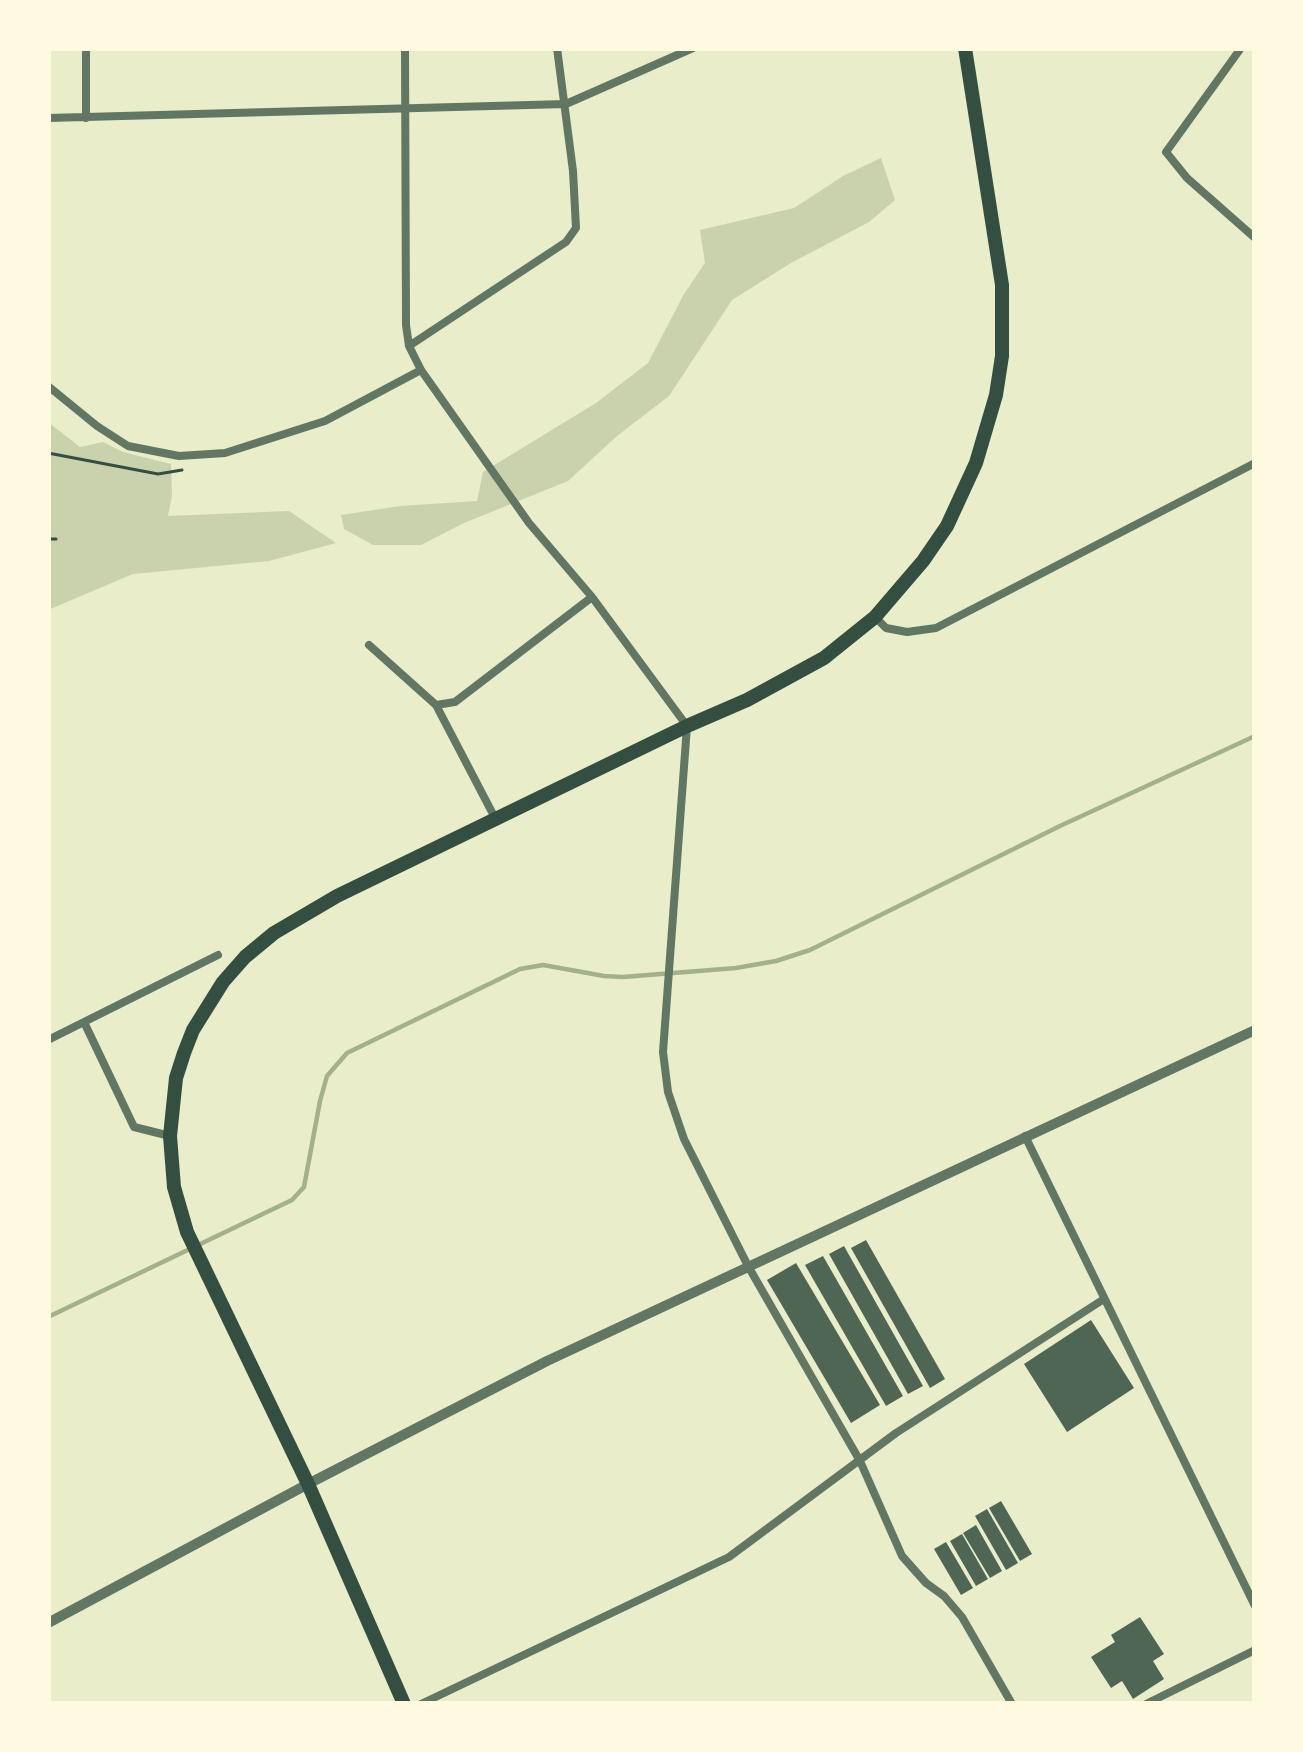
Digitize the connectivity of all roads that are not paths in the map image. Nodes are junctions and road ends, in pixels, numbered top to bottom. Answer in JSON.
{"nodes":[{"id":1,"x":86,"y":48,"type":"edge"},
{"id":2,"x":405,"y":48,"type":"edge"},
{"id":3,"x":557,"y":48,"type":"edge"},
{"id":4,"x":693,"y":48,"type":"edge"},
{"id":5,"x":965,"y":48,"type":"edge"},
{"id":6,"x":1241,"y":48,"type":"edge"},
{"id":7,"x":566,"y":104,"type":"junction"},
{"id":8,"x":406,"y":107,"type":"junction"},
{"id":9,"x":48,"y":118,"type":"edge"},
{"id":10,"x":86,"y":118,"type":"junction"},
{"id":11,"x":1255,"y":238,"type":"edge"},
{"id":12,"x":410,"y":346,"type":"junction"},
{"id":13,"x":421,"y":370,"type":"junction"},
{"id":14,"x":48,"y":386,"type":"edge"},
{"id":15,"x":1255,"y":463,"type":"edge"},
{"id":16,"x":592,"y":597,"type":"junction"},
{"id":17,"x":874,"y":617,"type":"junction"},
{"id":18,"x":369,"y":645,"type":"dead end"},
{"id":19,"x":436,"y":706,"type":"junction"},
{"id":20,"x":687,"y":726,"type":"junction"},
{"id":21,"x":495,"y":820,"type":"junction"},
{"id":22,"x":218,"y":955,"type":"dead end"},
{"id":23,"x":84,"y":1022,"type":"junction"},
{"id":24,"x":1255,"y":1030,"type":"edge"},
{"id":25,"x":48,"y":1040,"type":"edge"},
{"id":26,"x":170,"y":1136,"type":"junction"},
{"id":27,"x":1025,"y":1136,"type":"junction"},
{"id":28,"x":748,"y":1266,"type":"junction"},
{"id":29,"x":1104,"y":1299,"type":"junction"},
{"id":30,"x":860,"y":1461,"type":"junction"},
{"id":31,"x":308,"y":1484,"type":"junction"},
{"id":32,"x":1255,"y":1606,"type":"edge"},
{"id":33,"x":48,"y":1623,"type":"edge"},
{"id":34,"x":1255,"y":1650,"type":"edge"},
{"id":35,"x":404,"y":1704,"type":"edge"},
{"id":36,"x":421,"y":1704,"type":"edge"},
{"id":37,"x":1012,"y":1704,"type":"edge"},
{"id":38,"x":1146,"y":1704,"type":"edge"}],
"edges":[{"from":1,"to":10,"type":"street"},
{"from":2,"to":8,"type":"street"},
{"from":3,"to":7,"type":"street"},
{"from":4,"to":7,"type":"street"},
{"from":5,"to":17,"type":"main road"},
{"from":6,"to":11,"type":"street"},
{"from":7,"to":8,"type":"street"},
{"from":7,"to":12,"type":"street"},
{"from":8,"to":10,"type":"street"},
{"from":8,"to":12,"type":"street"},
{"from":9,"to":10,"type":"street"},
{"from":12,"to":13,"type":"street"},
{"from":13,"to":14,"type":"street"},
{"from":13,"to":16,"type":"street"},
{"from":15,"to":17,"type":"street"},
{"from":16,"to":19,"type":"street"},
{"from":16,"to":20,"type":"street"},
{"from":17,"to":20,"type":"main road"},
{"from":18,"to":19,"type":"street"},
{"from":19,"to":21,"type":"street"},
{"from":20,"to":21,"type":"main road"},
{"from":20,"to":28,"type":"street"},
{"from":21,"to":26,"type":"main road"},
{"from":22,"to":23,"type":"street"},
{"from":23,"to":25,"type":"street"},
{"from":23,"to":26,"type":"street"},
{"from":24,"to":27,"type":"street"},
{"from":26,"to":31,"type":"main road"},
{"from":27,"to":28,"type":"street"},
{"from":27,"to":29,"type":"street"},
{"from":28,"to":30,"type":"street"},
{"from":28,"to":31,"type":"street"},
{"from":29,"to":30,"type":"street"},
{"from":29,"to":32,"type":"street"},
{"from":30,"to":36,"type":"street"},
{"from":30,"to":37,"type":"street"},
{"from":31,"to":33,"type":"street"},
{"from":31,"to":35,"type":"main road"},
{"from":34,"to":38,"type":"street"}]}
